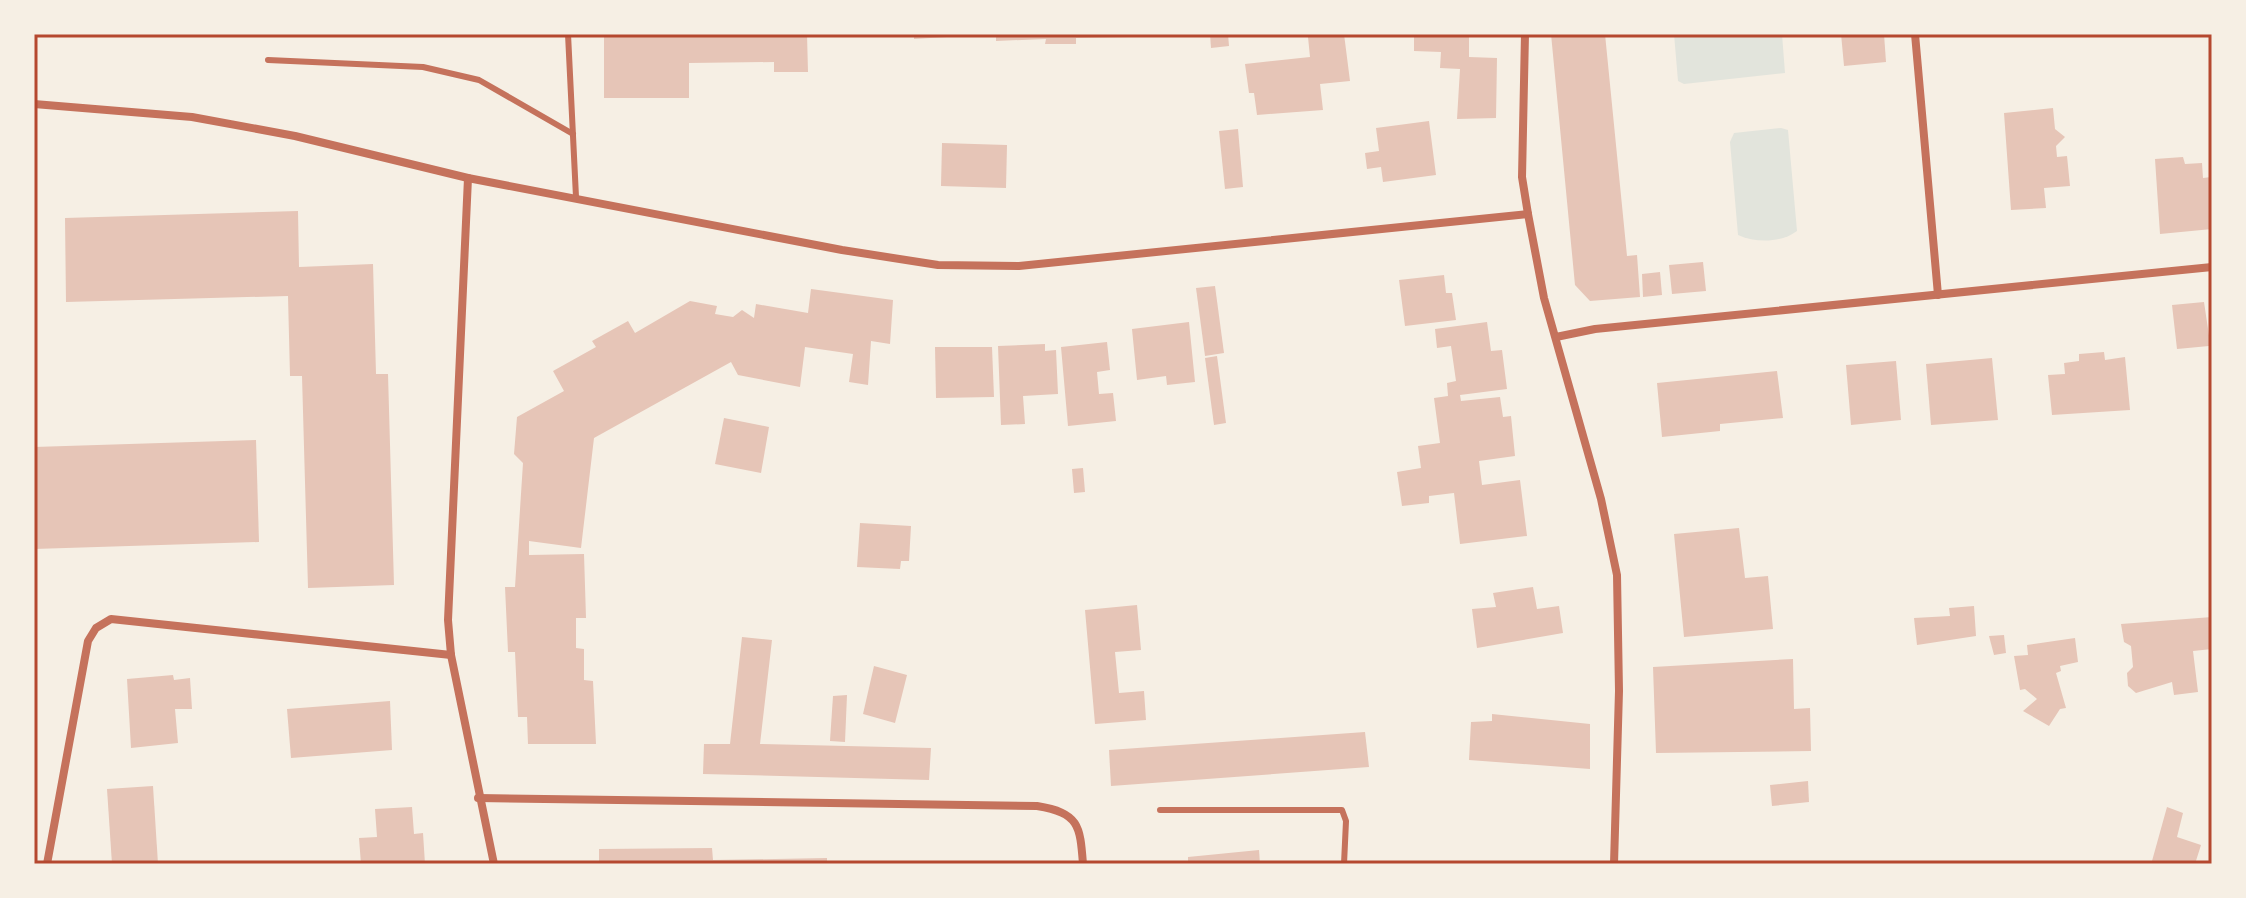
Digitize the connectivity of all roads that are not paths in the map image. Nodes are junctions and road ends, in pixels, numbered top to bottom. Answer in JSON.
{"nodes":[{"id":1,"x":568,"y":34,"type":"edge"},
{"id":2,"x":1525,"y":34,"type":"edge"},
{"id":3,"x":1915,"y":34,"type":"edge"},
{"id":4,"x":268,"y":60,"type":"dead end"},
{"id":5,"x":34,"y":104,"type":"edge"},
{"id":6,"x":573,"y":134,"type":"junction"},
{"id":7,"x":468,"y":178,"type":"junction"},
{"id":8,"x":576,"y":197,"type":"junction"},
{"id":9,"x":1528,"y":214,"type":"junction"},
{"id":10,"x":2212,"y":267,"type":"edge"},
{"id":11,"x":1938,"y":295,"type":"junction"},
{"id":12,"x":1556,"y":337,"type":"junction"},
{"id":13,"x":451,"y":655,"type":"junction"},
{"id":14,"x":478,"y":798,"type":"junction"},
{"id":15,"x":1160,"y":810,"type":"dead end"},
{"id":16,"x":47,"y":864,"type":"edge"},
{"id":17,"x":494,"y":864,"type":"edge"},
{"id":18,"x":1083,"y":864,"type":"edge"},
{"id":19,"x":1344,"y":864,"type":"edge"},
{"id":20,"x":1614,"y":864,"type":"edge"}],
"edges":[{"from":1,"to":6,"type":"lane"},
{"from":2,"to":9,"type":"street"},
{"from":3,"to":11,"type":"street"},
{"from":4,"to":6,"type":"lane"},
{"from":5,"to":7,"type":"street"},
{"from":6,"to":8,"type":"lane"},
{"from":7,"to":8,"type":"street"},
{"from":7,"to":13,"type":"street"},
{"from":8,"to":9,"type":"street"},
{"from":9,"to":12,"type":"street"},
{"from":10,"to":11,"type":"street"},
{"from":11,"to":12,"type":"street"},
{"from":12,"to":20,"type":"street"},
{"from":13,"to":14,"type":"street"},
{"from":13,"to":16,"type":"street"},
{"from":14,"to":17,"type":"street"},
{"from":14,"to":18,"type":"street"},
{"from":15,"to":19,"type":"lane"}]}
